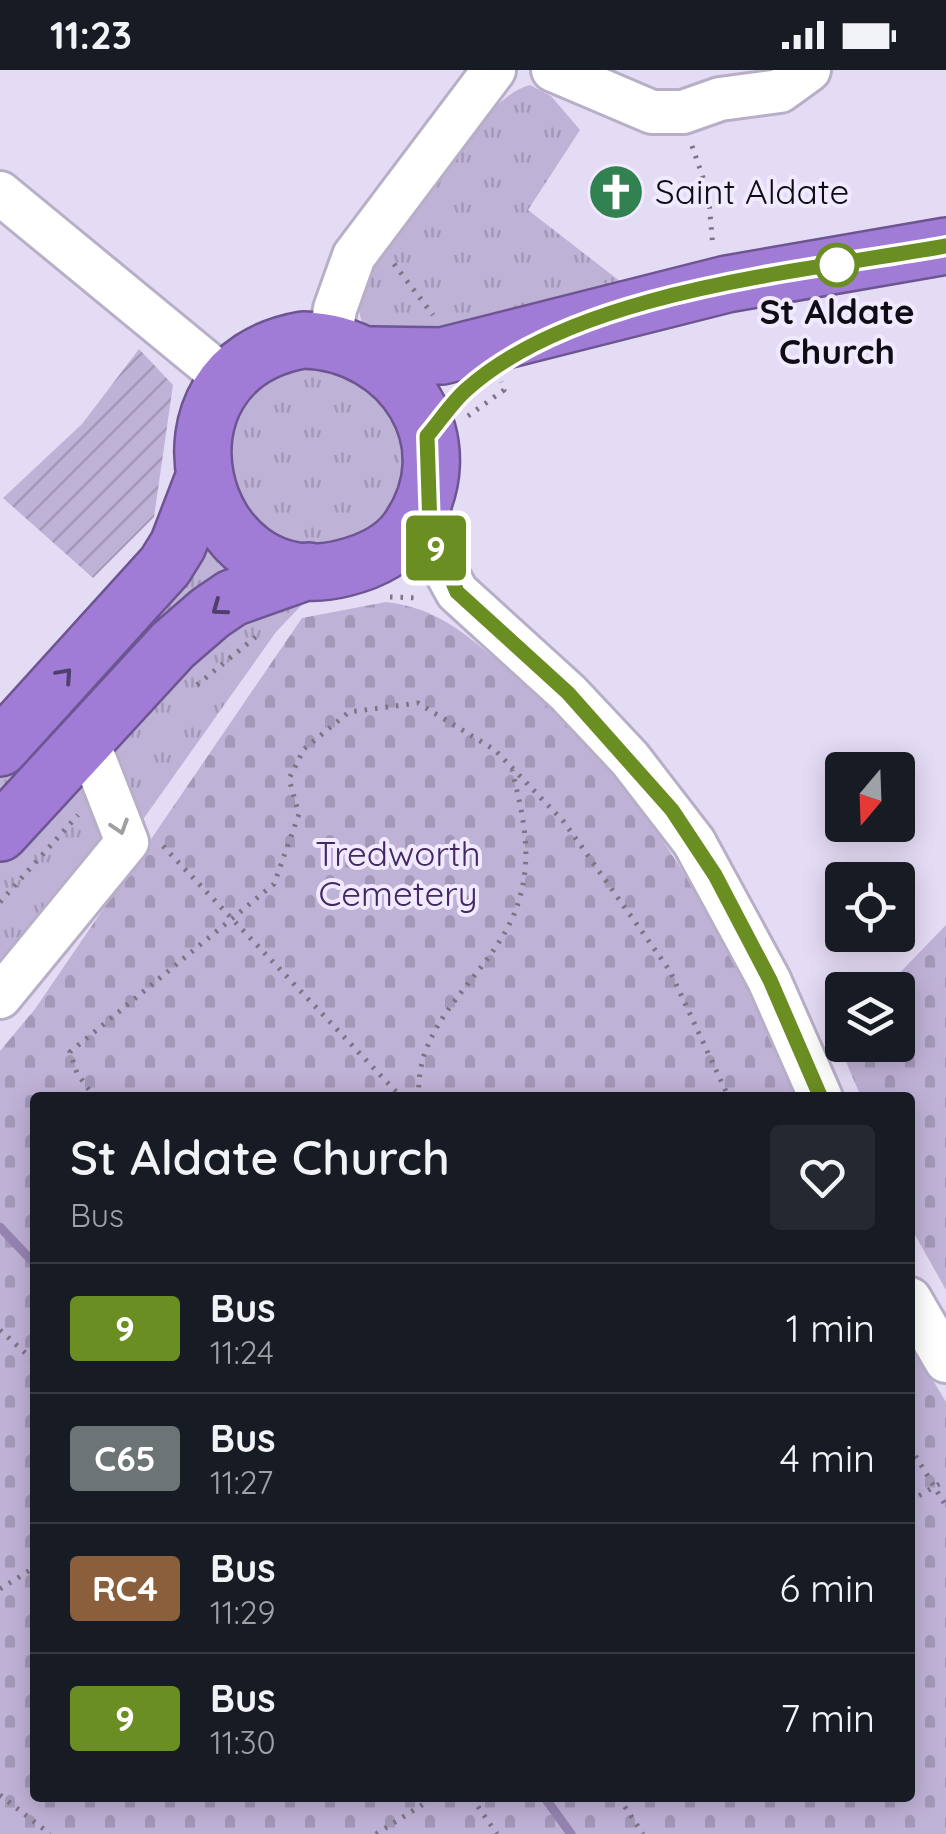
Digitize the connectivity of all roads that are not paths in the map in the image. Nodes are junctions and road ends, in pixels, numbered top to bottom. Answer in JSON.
{"nodes":[{"id":1,"x":494,"y":70,"type":"edge"},
{"id":2,"x":554,"y":70,"type":"edge"},
{"id":3,"x":788,"y":89,"type":"edge"},
{"id":4,"x":0,"y":193,"type":"edge"},
{"id":5,"x":946,"y":246,"type":"edge"},
{"id":6,"x":578,"y":324,"type":"junction"},
{"id":7,"x":351,"y":348,"type":"junction"},
{"id":8,"x":226,"y":379,"type":"junction"},
{"id":9,"x":446,"y":428,"type":"junction"},
{"id":10,"x":204,"y":480,"type":"junction"},
{"id":11,"x":426,"y":502,"type":"junction"},
{"id":12,"x":308,"y":571,"type":"junction"},
{"id":13,"x":374,"y":580,"type":"junction"},
{"id":14,"x":444,"y":598,"type":"junction"},
{"id":15,"x":0,"y":748,"type":"edge"},
{"id":16,"x":95,"y":761,"type":"junction"},
{"id":17,"x":0,"y":833,"type":"edge"},
{"id":18,"x":0,"y":997,"type":"edge"},
{"id":19,"x":819,"y":1092,"type":"edge"},
{"id":20,"x":915,"y":1308,"type":"edge"},
{"id":21,"x":946,"y":1361,"type":"edge"}],
"edges":[{"from":1,"to":7,"type":"street"},
{"from":2,"to":3,"type":"street"},
{"from":4,"to":8,"type":"street"},
{"from":5,"to":6,"type":"highway"},
{"from":6,"to":7,"type":"highway"},
{"from":6,"to":9,"type":"highway"},
{"from":7,"to":8,"type":"highway"},
{"from":7,"to":9,"type":"highway"},
{"from":8,"to":10,"type":"highway"},
{"from":9,"to":11,"type":"highway"},
{"from":10,"to":12,"type":"highway"},
{"from":15,"to":10,"type":"highway","one_way":true},
{"from":11,"to":13,"type":"highway"},
{"from":11,"to":14,"type":"street"},
{"from":12,"to":13,"type":"highway"},
{"from":12,"to":16,"type":"highway","one_way":true},
{"from":13,"to":14,"type":"street"},
{"from":14,"to":19,"type":"street"},
{"from":16,"to":17,"type":"highway"},
{"from":16,"to":18,"type":"street","one_way":true},
{"from":20,"to":21,"type":"street"}]}
